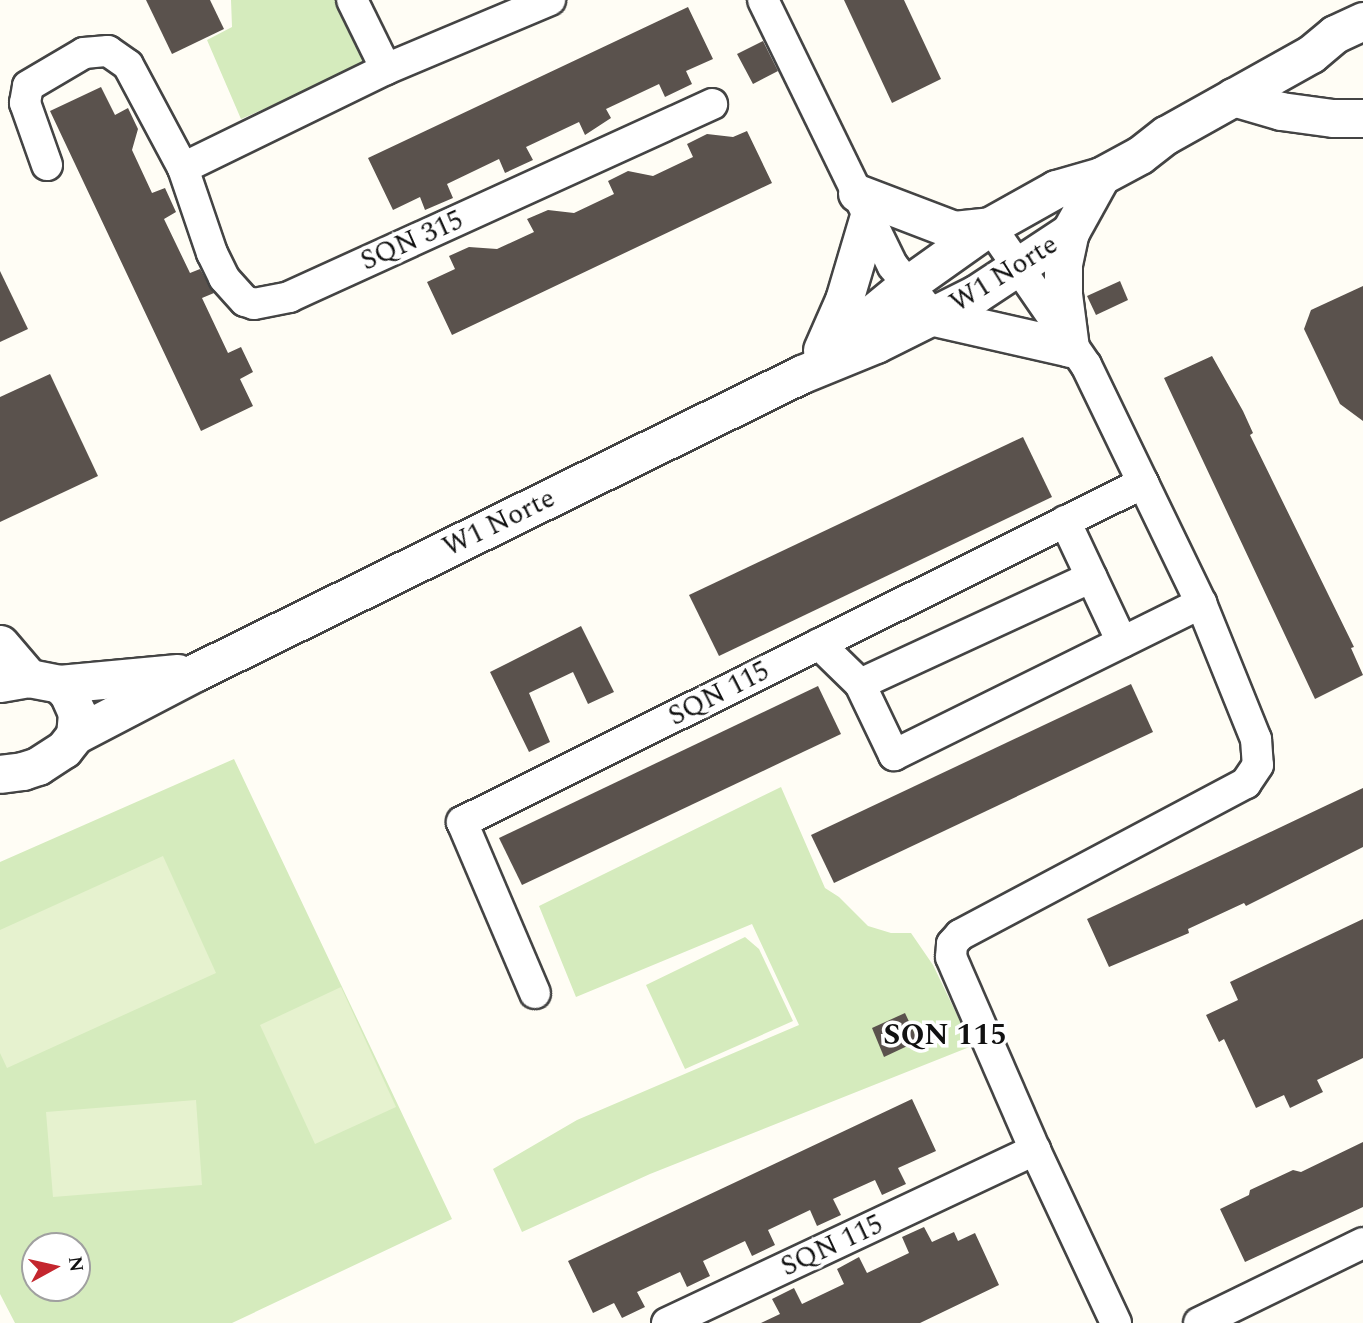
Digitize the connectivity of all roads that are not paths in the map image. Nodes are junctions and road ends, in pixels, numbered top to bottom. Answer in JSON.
{"nodes":[{"id":1,"x":352,"y":0,"type":"edge"},
{"id":2,"x":550,"y":0,"type":"edge"},
{"id":3,"x":763,"y":0,"type":"edge"},
{"id":4,"x":1363,"y":21,"type":"edge"},
{"id":5,"x":1311,"y":54,"type":"junction"},
{"id":6,"x":386,"y":69,"type":"junction"},
{"id":7,"x":1233,"y":97,"type":"junction"},
{"id":8,"x":712,"y":104,"type":"dead end"},
{"id":9,"x":1350,"y":120,"type":"edge"},
{"id":10,"x":47,"y":165,"type":"dead end"},
{"id":11,"x":183,"y":168,"type":"junction"},
{"id":12,"x":1101,"y":176,"type":"junction"},
{"id":13,"x":862,"y":206,"type":"junction"},
{"id":14,"x":990,"y":226,"type":"junction"},
{"id":15,"x":1070,"y":232,"type":"junction"},
{"id":16,"x":1017,"y":267,"type":"junction"},
{"id":17,"x":907,"y":285,"type":"junction"},
{"id":18,"x":934,"y":317,"type":"junction"},
{"id":19,"x":1070,"y":348,"type":"junction"},
{"id":20,"x":811,"y":366,"type":"junction"},
{"id":21,"x":1143,"y":483,"type":"junction"},
{"id":22,"x":1065,"y":521,"type":"junction"},
{"id":23,"x":1092,"y":577,"type":"junction"},
{"id":24,"x":1201,"y":603,"type":"junction"},
{"id":25,"x":1122,"y":642,"type":"junction"},
{"id":26,"x":0,"y":644,"type":"edge"},
{"id":27,"x":820,"y":644,"type":"junction"},
{"id":28,"x":196,"y":672,"type":"junction"},
{"id":29,"x":29,"y":682,"type":"edge"},
{"id":30,"x":860,"y":684,"type":"junction"},
{"id":31,"x":75,"y":735,"type":"junction"},
{"id":32,"x":2,"y":775,"type":"edge"},
{"id":33,"x":535,"y":993,"type":"dead end"},
{"id":34,"x":1035,"y":1150,"type":"junction"},
{"id":35,"x":1363,"y":1243,"type":"edge"},
{"id":36,"x":667,"y":1323,"type":"edge"},
{"id":37,"x":1116,"y":1323,"type":"edge"},
{"id":38,"x":1199,"y":1323,"type":"edge"}],
"edges":[{"from":1,"to":6,"type":"street"},
{"from":2,"to":6,"type":"street"},
{"from":3,"to":13,"type":"street"},
{"from":4,"to":5,"type":"street","name":"W1 Norte"},
{"from":5,"to":7,"type":"street","name":"W1 Norte"},
{"from":5,"to":9,"type":"street"},
{"from":6,"to":11,"type":"street"},
{"from":7,"to":9,"type":"street"},
{"from":7,"to":12,"type":"street","name":"W1 Norte"},
{"from":8,"to":11,"type":"street","name":"SQN 315"},
{"from":10,"to":11,"type":"street","name":"SQN 315"},
{"from":12,"to":14,"type":"street","name":"W1 Norte"},
{"from":12,"to":15,"type":"street","name":"W1 Norte"},
{"from":13,"to":14,"type":"street"},
{"from":13,"to":17,"type":"street"},
{"from":13,"to":20,"type":"street"},
{"from":14,"to":16,"type":"street"},
{"from":14,"to":17,"type":"street","name":"W1 Norte"},
{"from":15,"to":16,"type":"street","name":"W1 Norte"},
{"from":15,"to":19,"type":"street"},
{"from":16,"to":18,"type":"street","name":"W1 Norte"},
{"from":16,"to":19,"type":"street"},
{"from":17,"to":18,"type":"street"},
{"from":17,"to":20,"type":"street","name":"W1 Norte"},
{"from":18,"to":19,"type":"street"},
{"from":18,"to":20,"type":"street","name":"W1 Norte"},
{"from":19,"to":21,"type":"street"},
{"from":20,"to":28,"type":"street","name":"W1 Norte"},
{"from":21,"to":22,"type":"street","name":"SQN 115"},
{"from":21,"to":24,"type":"street"},
{"from":22,"to":23,"type":"street"},
{"from":22,"to":27,"type":"street","name":"SQN 115"},
{"from":23,"to":25,"type":"street"},
{"from":23,"to":30,"type":"street"},
{"from":24,"to":25,"type":"street"},
{"from":24,"to":34,"type":"street"},
{"from":25,"to":30,"type":"street"},
{"from":26,"to":29,"type":"street"},
{"from":27,"to":30,"type":"street"},
{"from":27,"to":33,"type":"street","name":"SQN 115"},
{"from":28,"to":29,"type":"street","name":"W1 Norte"},
{"from":28,"to":31,"type":"street","name":"W1 Norte"},
{"from":29,"to":31,"type":"street"},
{"from":31,"to":32,"type":"street","name":"W1 Norte"},
{"from":34,"to":36,"type":"street","name":"SQN 115"},
{"from":34,"to":37,"type":"street"},
{"from":35,"to":38,"type":"street"}]}
